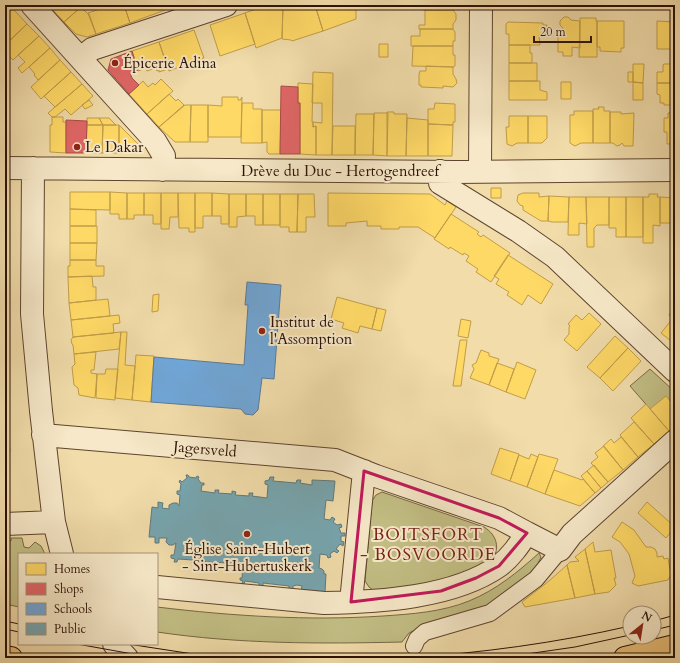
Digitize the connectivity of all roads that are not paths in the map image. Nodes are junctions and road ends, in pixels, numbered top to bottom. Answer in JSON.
{"nodes":[{"id":1,"x":32,"y":5,"type":"edge"},
{"id":2,"x":226,"y":5,"type":"edge"},
{"id":3,"x":481,"y":5,"type":"edge"},
{"id":4,"x":81,"y":58,"type":"junction"},
{"id":5,"x":5,"y":168,"type":"edge"},
{"id":6,"x":33,"y":168,"type":"junction"},
{"id":7,"x":164,"y":170,"type":"junction"},
{"id":8,"x":675,"y":170,"type":"edge"},
{"id":9,"x":440,"y":171,"type":"junction"},
{"id":10,"x":480,"y":171,"type":"junction"},
{"id":11,"x":675,"y":371,"type":"edge"},
{"id":12,"x":43,"y":435,"type":"junction"},
{"id":13,"x":675,"y":441,"type":"edge"},
{"id":14,"x":364,"y":471,"type":"junction"},
{"id":15,"x":54,"y":522,"type":"junction"},
{"id":16,"x":5,"y":524,"type":"edge"},
{"id":17,"x":527,"y":533,"type":"junction"},
{"id":18,"x":560,"y":550,"type":"junction"},
{"id":19,"x":62,"y":553,"type":"edge"},
{"id":20,"x":158,"y":587,"type":"edge"},
{"id":21,"x":350,"y":602,"type":"junction"},
{"id":22,"x":115,"y":645,"type":"edge"},
{"id":23,"x":414,"y":646,"type":"dead end"},
{"id":24,"x":675,"y":646,"type":"edge"},
{"id":25,"x":5,"y":657,"type":"edge"},
{"id":26,"x":11,"y":658,"type":"edge"},
{"id":27,"x":127,"y":658,"type":"edge"},
{"id":28,"x":624,"y":658,"type":"edge"}],
"edges":[{"from":1,"to":4,"type":"street"},
{"from":2,"to":4,"type":"street"},
{"from":3,"to":10,"type":"street"},
{"from":4,"to":7,"type":"street"},
{"from":5,"to":6,"type":"street","name":"Drève du Duc - Hertogendreef"},
{"from":6,"to":7,"type":"street","name":"Drève du Duc - Hertogendreef"},
{"from":6,"to":12,"type":"street"},
{"from":7,"to":9,"type":"street","name":"Drève du Duc - Hertogendreef"},
{"from":8,"to":10,"type":"street","name":"Drève du Duc - Hertogendreef"},
{"from":9,"to":10,"type":"street","name":"Drève du Duc - Hertogendreef"},
{"from":9,"to":11,"type":"street"},
{"from":12,"to":14,"type":"street","name":"Jagersveld"},
{"from":12,"to":15,"type":"street"},
{"from":13,"to":18,"type":"street"},
{"from":14,"to":17,"type":"street","name":"Jagersveld"},
{"from":14,"to":21,"type":"street"},
{"from":15,"to":16,"type":"street"},
{"from":15,"to":19,"type":"street"},
{"from":17,"to":18,"type":"street","name":"Jagersveld"},
{"from":17,"to":21,"type":"street"},
{"from":18,"to":23,"type":"street"},
{"from":20,"to":21,"type":"street"},
{"from":22,"to":27,"type":"street"},
{"from":24,"to":28,"type":"main road"},
{"from":25,"to":26,"type":"main road"}]}
